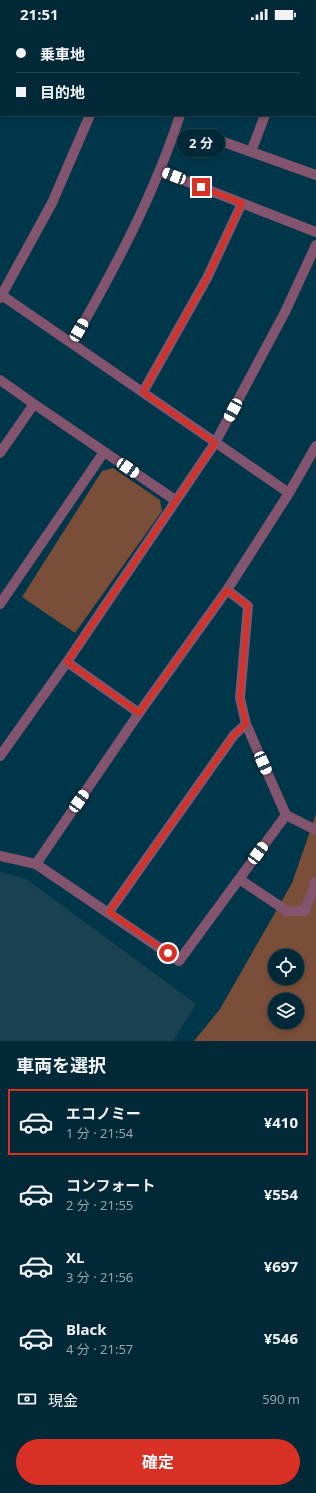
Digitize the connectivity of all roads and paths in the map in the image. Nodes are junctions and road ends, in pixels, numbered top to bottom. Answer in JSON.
{"nodes":[{"id":1,"x":90,"y":116,"type":"edge"},
{"id":2,"x":180,"y":116,"type":"edge"},
{"id":3,"x":265,"y":116,"type":"edge"},
{"id":4,"x":218,"y":140,"type":"dead end"},
{"id":5,"x":251,"y":152,"type":"junction"},
{"id":6,"x":160,"y":171,"type":"junction"},
{"id":7,"x":316,"y":175,"type":"edge"},
{"id":8,"x":242,"y":203,"type":"junction"},
{"id":9,"x":316,"y":232,"type":"edge"},
{"id":10,"x":316,"y":245,"type":"edge"},
{"id":11,"x":1,"y":296,"type":"edge"},
{"id":12,"x":72,"y":343,"type":"junction"},
{"id":13,"x":0,"y":380,"type":"edge"},
{"id":14,"x":143,"y":392,"type":"junction"},
{"id":15,"x":34,"y":404,"type":"junction"},
{"id":16,"x":215,"y":443,"type":"junction"},
{"id":17,"x":316,"y":446,"type":"edge"},
{"id":18,"x":104,"y":452,"type":"junction"},
{"id":19,"x":0,"y":453,"type":"edge"},
{"id":20,"x":289,"y":493,"type":"junction"},
{"id":21,"x":175,"y":500,"type":"junction"},
{"id":22,"x":227,"y":590,"type":"junction"},
{"id":23,"x":0,"y":604,"type":"edge"},
{"id":24,"x":67,"y":662,"type":"junction"},
{"id":25,"x":139,"y":713,"type":"junction"},
{"id":26,"x":246,"y":724,"type":"junction"},
{"id":27,"x":0,"y":756,"type":"edge"},
{"id":28,"x":286,"y":815,"type":"junction"},
{"id":29,"x":316,"y":830,"type":"edge"},
{"id":30,"x":0,"y":856,"type":"edge"},
{"id":31,"x":36,"y":864,"type":"junction"},
{"id":32,"x":239,"y":879,"type":"junction"},
{"id":33,"x":316,"y":882,"type":"edge"},
{"id":34,"x":109,"y":912,"type":"junction"}],
"edges":[{"from":1,"to":11,"type":"street"},
{"from":2,"to":6,"type":"street"},
{"from":3,"to":5,"type":"street"},
{"from":4,"to":5,"type":"street"},
{"from":5,"to":7,"type":"street"},
{"from":6,"to":8,"type":"street"},
{"from":6,"to":12,"type":"street"},
{"from":8,"to":9,"type":"street"},
{"from":8,"to":14,"type":"street"},
{"from":10,"to":16,"type":"street"},
{"from":11,"to":12,"type":"street"},
{"from":12,"to":14,"type":"street"},
{"from":13,"to":15,"type":"street"},
{"from":14,"to":16,"type":"street"},
{"from":15,"to":18,"type":"street"},
{"from":15,"to":19,"type":"street"},
{"from":16,"to":20,"type":"street"},
{"from":16,"to":21,"type":"street"},
{"from":17,"to":20,"type":"street"},
{"from":18,"to":21,"type":"street"},
{"from":18,"to":23,"type":"street"},
{"from":20,"to":22,"type":"street"},
{"from":21,"to":24,"type":"street"},
{"from":22,"to":25,"type":"street"},
{"from":22,"to":26,"type":"street"},
{"from":24,"to":25,"type":"street"},
{"from":24,"to":27,"type":"street"},
{"from":25,"to":31,"type":"street"},
{"from":26,"to":28,"type":"street"},
{"from":26,"to":34,"type":"street"},
{"from":28,"to":29,"type":"street"},
{"from":28,"to":32,"type":"street"},
{"from":30,"to":31,"type":"street"},
{"from":31,"to":34,"type":"street"},
{"from":32,"to":33,"type":"street"},
{"from":32,"to":34,"type":"street"}]}
